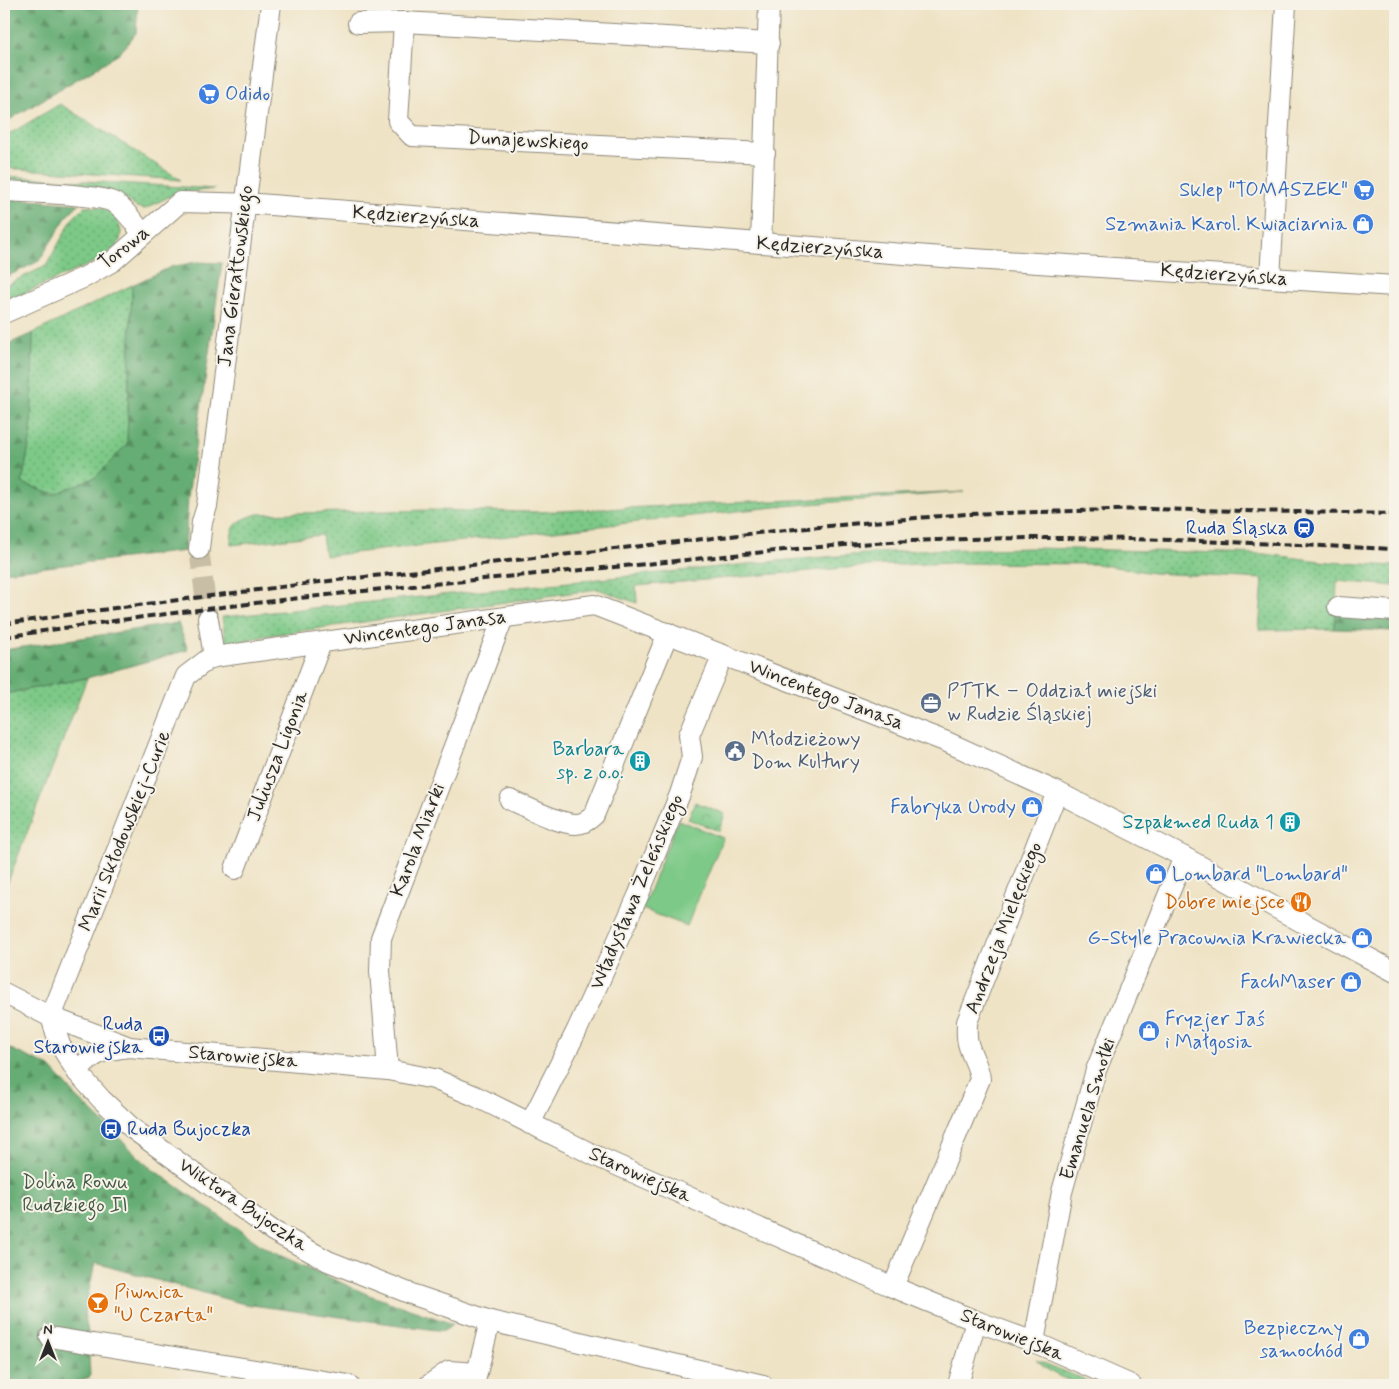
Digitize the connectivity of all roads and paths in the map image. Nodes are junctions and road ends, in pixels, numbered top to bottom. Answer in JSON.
{"nodes":[{"id":1,"x":271,"y":4,"type":"edge"},
{"id":2,"x":769,"y":4,"type":"edge"},
{"id":3,"x":1286,"y":4,"type":"edge"},
{"id":4,"x":404,"y":22,"type":"junction"},
{"id":5,"x":358,"y":23,"type":"dead end"},
{"id":6,"x":769,"y":43,"type":"junction"},
{"id":7,"x":764,"y":153,"type":"junction"},
{"id":8,"x":4,"y":191,"type":"edge"},
{"id":9,"x":245,"y":204,"type":"junction"},
{"id":10,"x":143,"y":234,"type":"junction"},
{"id":11,"x":761,"y":243,"type":"junction"},
{"id":12,"x":1270,"y":278,"type":"junction"},
{"id":13,"x":1395,"y":286,"type":"edge"},
{"id":14,"x":4,"y":313,"type":"edge"},
{"id":15,"x":199,"y":549,"type":"tunnel mouth"},
{"id":16,"x":1338,"y":607,"type":"dead end"},
{"id":17,"x":1395,"y":611,"type":"edge"},
{"id":18,"x":503,"y":618,"type":"junction"},
{"id":19,"x":208,"y":619,"type":"tunnel mouth"},
{"id":20,"x":668,"y":634,"type":"junction"},
{"id":21,"x":321,"y":643,"type":"junction"},
{"id":22,"x":723,"y":655,"type":"junction"},
{"id":23,"x":214,"y":657,"type":"junction"},
{"id":24,"x":1057,"y":792,"type":"junction"},
{"id":25,"x":510,"y":800,"type":"dead end"},
{"id":26,"x":1184,"y":857,"type":"junction"},
{"id":27,"x":235,"y":869,"type":"dead end"},
{"id":28,"x":1395,"y":972,"type":"edge"},
{"id":29,"x":4,"y":993,"type":"edge"},
{"id":30,"x":51,"y":1017,"type":"junction"},
{"id":31,"x":128,"y":1047,"type":"junction"},
{"id":32,"x":388,"y":1070,"type":"junction"},
{"id":33,"x":77,"y":1072,"type":"junction"},
{"id":34,"x":530,"y":1124,"type":"junction"},
{"id":35,"x":893,"y":1287,"type":"junction"},
{"id":36,"x":490,"y":1321,"type":"junction"},
{"id":37,"x":976,"y":1321,"type":"junction"},
{"id":38,"x":50,"y":1337,"type":"dead end"},
{"id":39,"x":1034,"y":1342,"type":"junction"},
{"id":40,"x":476,"y":1379,"type":"edge"},
{"id":41,"x":349,"y":1385,"type":"edge"},
{"id":42,"x":429,"y":1385,"type":"edge"},
{"id":43,"x":763,"y":1385,"type":"edge"},
{"id":44,"x":958,"y":1385,"type":"edge"},
{"id":45,"x":1131,"y":1385,"type":"edge"}],
"edges":[{"from":1,"to":9,"type":"street","name":"Jana Gierałtowskiego"},
{"from":2,"to":6,"type":"street"},
{"from":3,"to":12,"type":"street"},
{"from":4,"to":5,"type":"street"},
{"from":4,"to":6,"type":"street"},
{"from":4,"to":7,"type":"street","name":"Dunajewskiego"},
{"from":6,"to":7,"type":"street"},
{"from":7,"to":11,"type":"street"},
{"from":8,"to":10,"type":"street"},
{"from":9,"to":10,"type":"street","name":"Torowa"},
{"from":9,"to":11,"type":"street","name":"Kędzierzyńska"},
{"from":9,"to":15,"type":"street","name":"Jana Gierałtowskiego"},
{"from":10,"to":14,"type":"street","name":"Torowa"},
{"from":11,"to":12,"type":"street","name":"Kędzierzyńska"},
{"from":12,"to":13,"type":"street","name":"Kędzierzyńska"},
{"from":16,"to":17,"type":"street"},
{"from":18,"to":20,"type":"street","name":"Wincentego Janasa"},
{"from":18,"to":21,"type":"street","name":"Wincentego Janasa"},
{"from":18,"to":32,"type":"street","name":"Karola Miarki"},
{"from":19,"to":23,"type":"street"},
{"from":20,"to":22,"type":"street","name":"Wincentego Janasa"},
{"from":20,"to":25,"type":"street"},
{"from":21,"to":23,"type":"street","name":"Wincentego Janasa"},
{"from":21,"to":27,"type":"street","name":"Juliusza Ligonia"},
{"from":22,"to":24,"type":"street","name":"Wincentego Janasa"},
{"from":22,"to":34,"type":"street","name":"Władysława Żeleńskiego"},
{"from":23,"to":30,"type":"street","name":"Marii Skłodowskiej-Curie"},
{"from":24,"to":26,"type":"street","name":"Wincentego Janasa"},
{"from":24,"to":35,"type":"street","name":"Andrzeja Mielęckiego"},
{"from":26,"to":28,"type":"street","name":"Wincentego Janasa"},
{"from":26,"to":39,"type":"street","name":"Emanuela Smołki"},
{"from":29,"to":30,"type":"street","name":"Starowiejska"},
{"from":30,"to":31,"type":"street","name":"Starowiejska"},
{"from":30,"to":33,"type":"street","name":"Wiktora Bujoczka"},
{"from":31,"to":32,"type":"street","name":"Starowiejska"},
{"from":31,"to":33,"type":"street","name":"Starowiejska"},
{"from":32,"to":34,"type":"street","name":"Starowiejska"},
{"from":33,"to":36,"type":"street","name":"Wiktora Bujoczka"},
{"from":34,"to":35,"type":"street","name":"Starowiejska"},
{"from":35,"to":37,"type":"street","name":"Starowiejska"},
{"from":36,"to":40,"type":"street"},
{"from":36,"to":43,"type":"street","name":"Wiktora Bujoczka"},
{"from":37,"to":39,"type":"street","name":"Starowiejska"},
{"from":37,"to":44,"type":"street"},
{"from":38,"to":41,"type":"street"},
{"from":39,"to":45,"type":"street","name":"Starowiejska"},
{"from":40,"to":42,"type":"street"}]}
